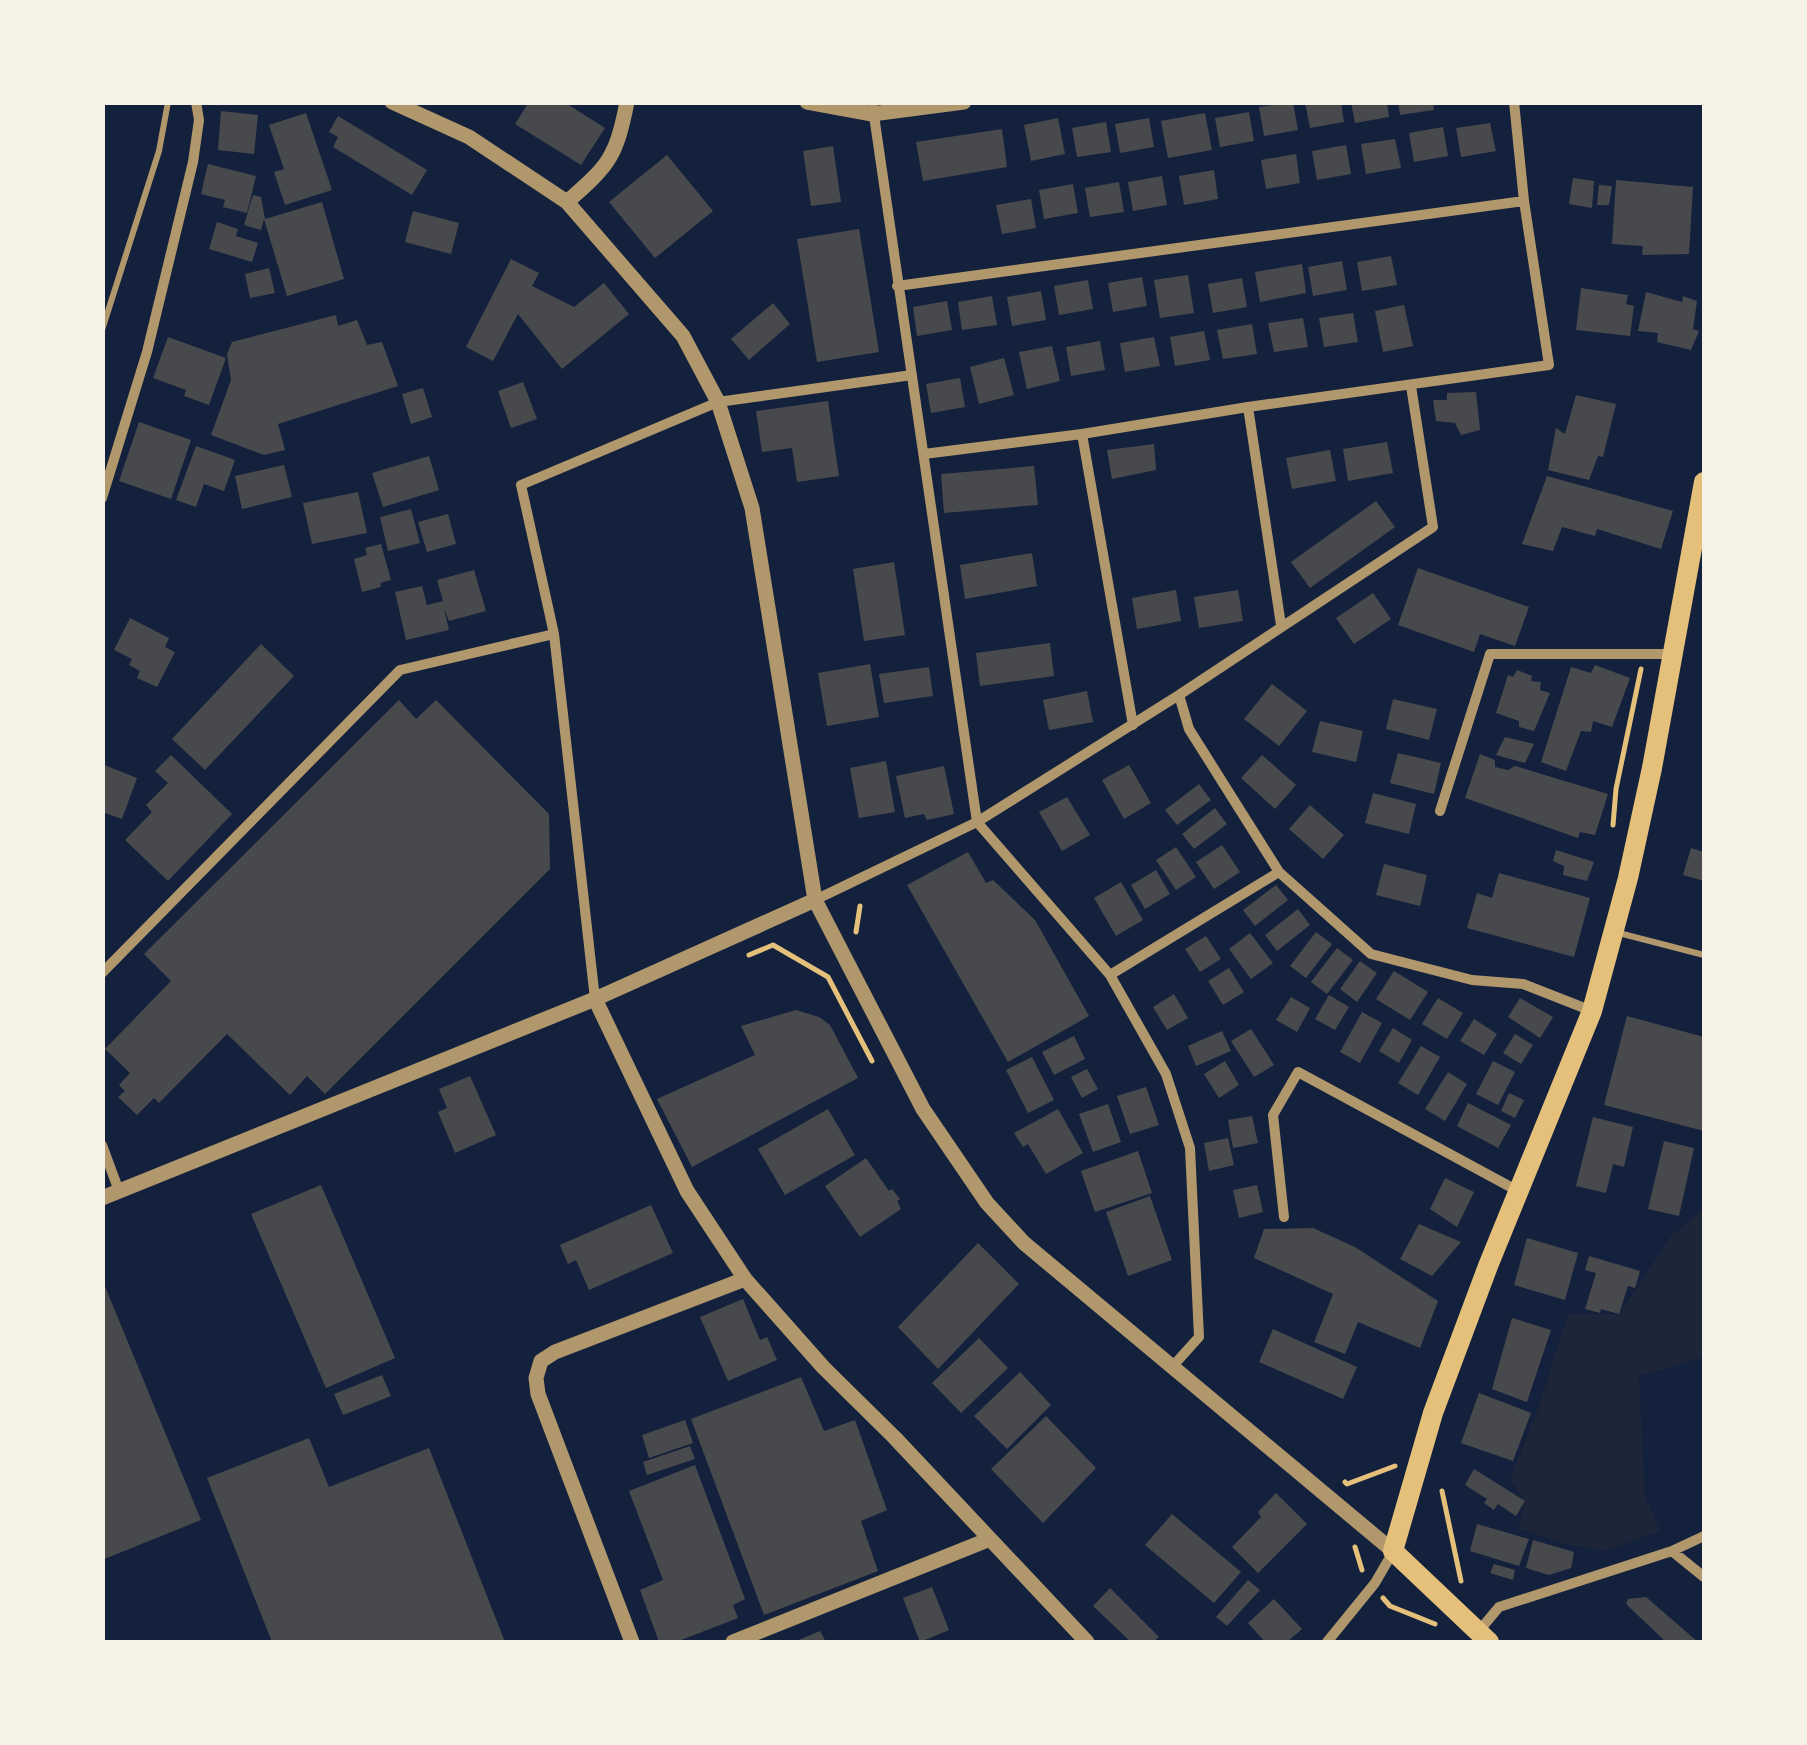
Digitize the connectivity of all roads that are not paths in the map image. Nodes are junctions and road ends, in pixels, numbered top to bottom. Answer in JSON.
{"nodes":[{"id":1,"x":168,"y":102,"type":"edge"},
{"id":2,"x":196,"y":102,"type":"edge"},
{"id":3,"x":392,"y":102,"type":"edge"},
{"id":4,"x":626,"y":102,"type":"edge"},
{"id":5,"x":807,"y":102,"type":"edge"},
{"id":6,"x":964,"y":102,"type":"edge"},
{"id":7,"x":1514,"y":102,"type":"edge"},
{"id":8,"x":872,"y":108,"type":"edge"},
{"id":9,"x":1524,"y":201,"type":"junction"},
{"id":10,"x":567,"y":202,"type":"junction"},
{"id":11,"x":897,"y":286,"type":"junction"},
{"id":12,"x":102,"y":330,"type":"edge"},
{"id":13,"x":912,"y":375,"type":"junction"},
{"id":14,"x":1411,"y":386,"type":"junction"},
{"id":15,"x":718,"y":402,"type":"junction"},
{"id":16,"x":1248,"y":407,"type":"junction"},
{"id":17,"x":1082,"y":434,"type":"junction"},
{"id":18,"x":924,"y":454,"type":"junction"},
{"id":19,"x":1704,"y":482,"type":"edge"},
{"id":20,"x":102,"y":498,"type":"edge"},
{"id":21,"x":1281,"y":625,"type":"junction"},
{"id":22,"x":554,"y":634,"type":"junction"},
{"id":23,"x":1672,"y":654,"type":"junction"},
{"id":24,"x":1179,"y":695,"type":"junction"},
{"id":25,"x":1133,"y":724,"type":"junction"},
{"id":26,"x":1440,"y":811,"type":"dead end"},
{"id":27,"x":978,"y":822,"type":"junction"},
{"id":28,"x":1279,"y":872,"type":"junction"},
{"id":29,"x":815,"y":900,"type":"junction"},
{"id":30,"x":1614,"y":932,"type":"junction"},
{"id":31,"x":1704,"y":955,"type":"edge"},
{"id":32,"x":102,"y":973,"type":"edge"},
{"id":33,"x":1110,"y":975,"type":"junction"},
{"id":34,"x":596,"y":998,"type":"junction"},
{"id":35,"x":1592,"y":1011,"type":"junction"},
{"id":36,"x":102,"y":1145,"type":"edge"},
{"id":37,"x":120,"y":1191,"type":"junction"},
{"id":38,"x":1520,"y":1192,"type":"junction"},
{"id":39,"x":102,"y":1198,"type":"edge"},
{"id":40,"x":1284,"y":1217,"type":"dead end"},
{"id":41,"x":745,"y":1280,"type":"junction"},
{"id":42,"x":1172,"y":1367,"type":"junction"},
{"id":43,"x":1704,"y":1536,"type":"edge"},
{"id":44,"x":990,"y":1539,"type":"junction"},
{"id":45,"x":1394,"y":1551,"type":"junction"},
{"id":46,"x":1672,"y":1551,"type":"junction"},
{"id":47,"x":1704,"y":1577,"type":"edge"},
{"id":48,"x":1484,"y":1637,"type":"edge"},
{"id":49,"x":632,"y":1642,"type":"edge"},
{"id":50,"x":732,"y":1642,"type":"edge"},
{"id":51,"x":1087,"y":1642,"type":"edge"},
{"id":52,"x":1327,"y":1642,"type":"edge"}],
"edges":[{"from":1,"to":12,"type":"lane"},
{"from":2,"to":20,"type":"street"},
{"from":3,"to":10,"type":"street"},
{"from":4,"to":10,"type":"street"},
{"from":5,"to":8,"type":"street"},
{"from":6,"to":8,"type":"street"},
{"from":7,"to":9,"type":"street"},
{"from":8,"to":11,"type":"street"},
{"from":9,"to":11,"type":"street"},
{"from":9,"to":14,"type":"street"},
{"from":10,"to":15,"type":"street"},
{"from":11,"to":13,"type":"street"},
{"from":13,"to":15,"type":"street"},
{"from":13,"to":18,"type":"street"},
{"from":14,"to":16,"type":"street"},
{"from":14,"to":21,"type":"street"},
{"from":15,"to":22,"type":"street"},
{"from":15,"to":29,"type":"street"},
{"from":16,"to":17,"type":"street"},
{"from":16,"to":21,"type":"street"},
{"from":17,"to":18,"type":"street"},
{"from":17,"to":25,"type":"street"},
{"from":18,"to":27,"type":"street"},
{"from":19,"to":23,"type":"highway"},
{"from":21,"to":24,"type":"street"},
{"from":22,"to":32,"type":"street"},
{"from":22,"to":34,"type":"street"},
{"from":23,"to":26,"type":"street"},
{"from":23,"to":30,"type":"highway"},
{"from":24,"to":25,"type":"street"},
{"from":24,"to":28,"type":"street"},
{"from":25,"to":27,"type":"street"},
{"from":27,"to":29,"type":"street"},
{"from":27,"to":33,"type":"street"},
{"from":28,"to":33,"type":"street"},
{"from":28,"to":35,"type":"street"},
{"from":29,"to":34,"type":"street"},
{"from":29,"to":42,"type":"street"},
{"from":30,"to":31,"type":"lane"},
{"from":30,"to":35,"type":"highway"},
{"from":33,"to":42,"type":"street"},
{"from":34,"to":37,"type":"street"},
{"from":34,"to":41,"type":"street"},
{"from":35,"to":38,"type":"highway"},
{"from":36,"to":37,"type":"street"},
{"from":37,"to":39,"type":"street"},
{"from":38,"to":40,"type":"street"},
{"from":38,"to":45,"type":"highway"},
{"from":41,"to":44,"type":"street"},
{"from":41,"to":49,"type":"street"},
{"from":42,"to":45,"type":"street"},
{"from":43,"to":46,"type":"street"},
{"from":44,"to":50,"type":"street"},
{"from":44,"to":51,"type":"street"},
{"from":45,"to":48,"type":"highway"},
{"from":45,"to":52,"type":"street"},
{"from":46,"to":47,"type":"street"},
{"from":46,"to":48,"type":"street"}]}
